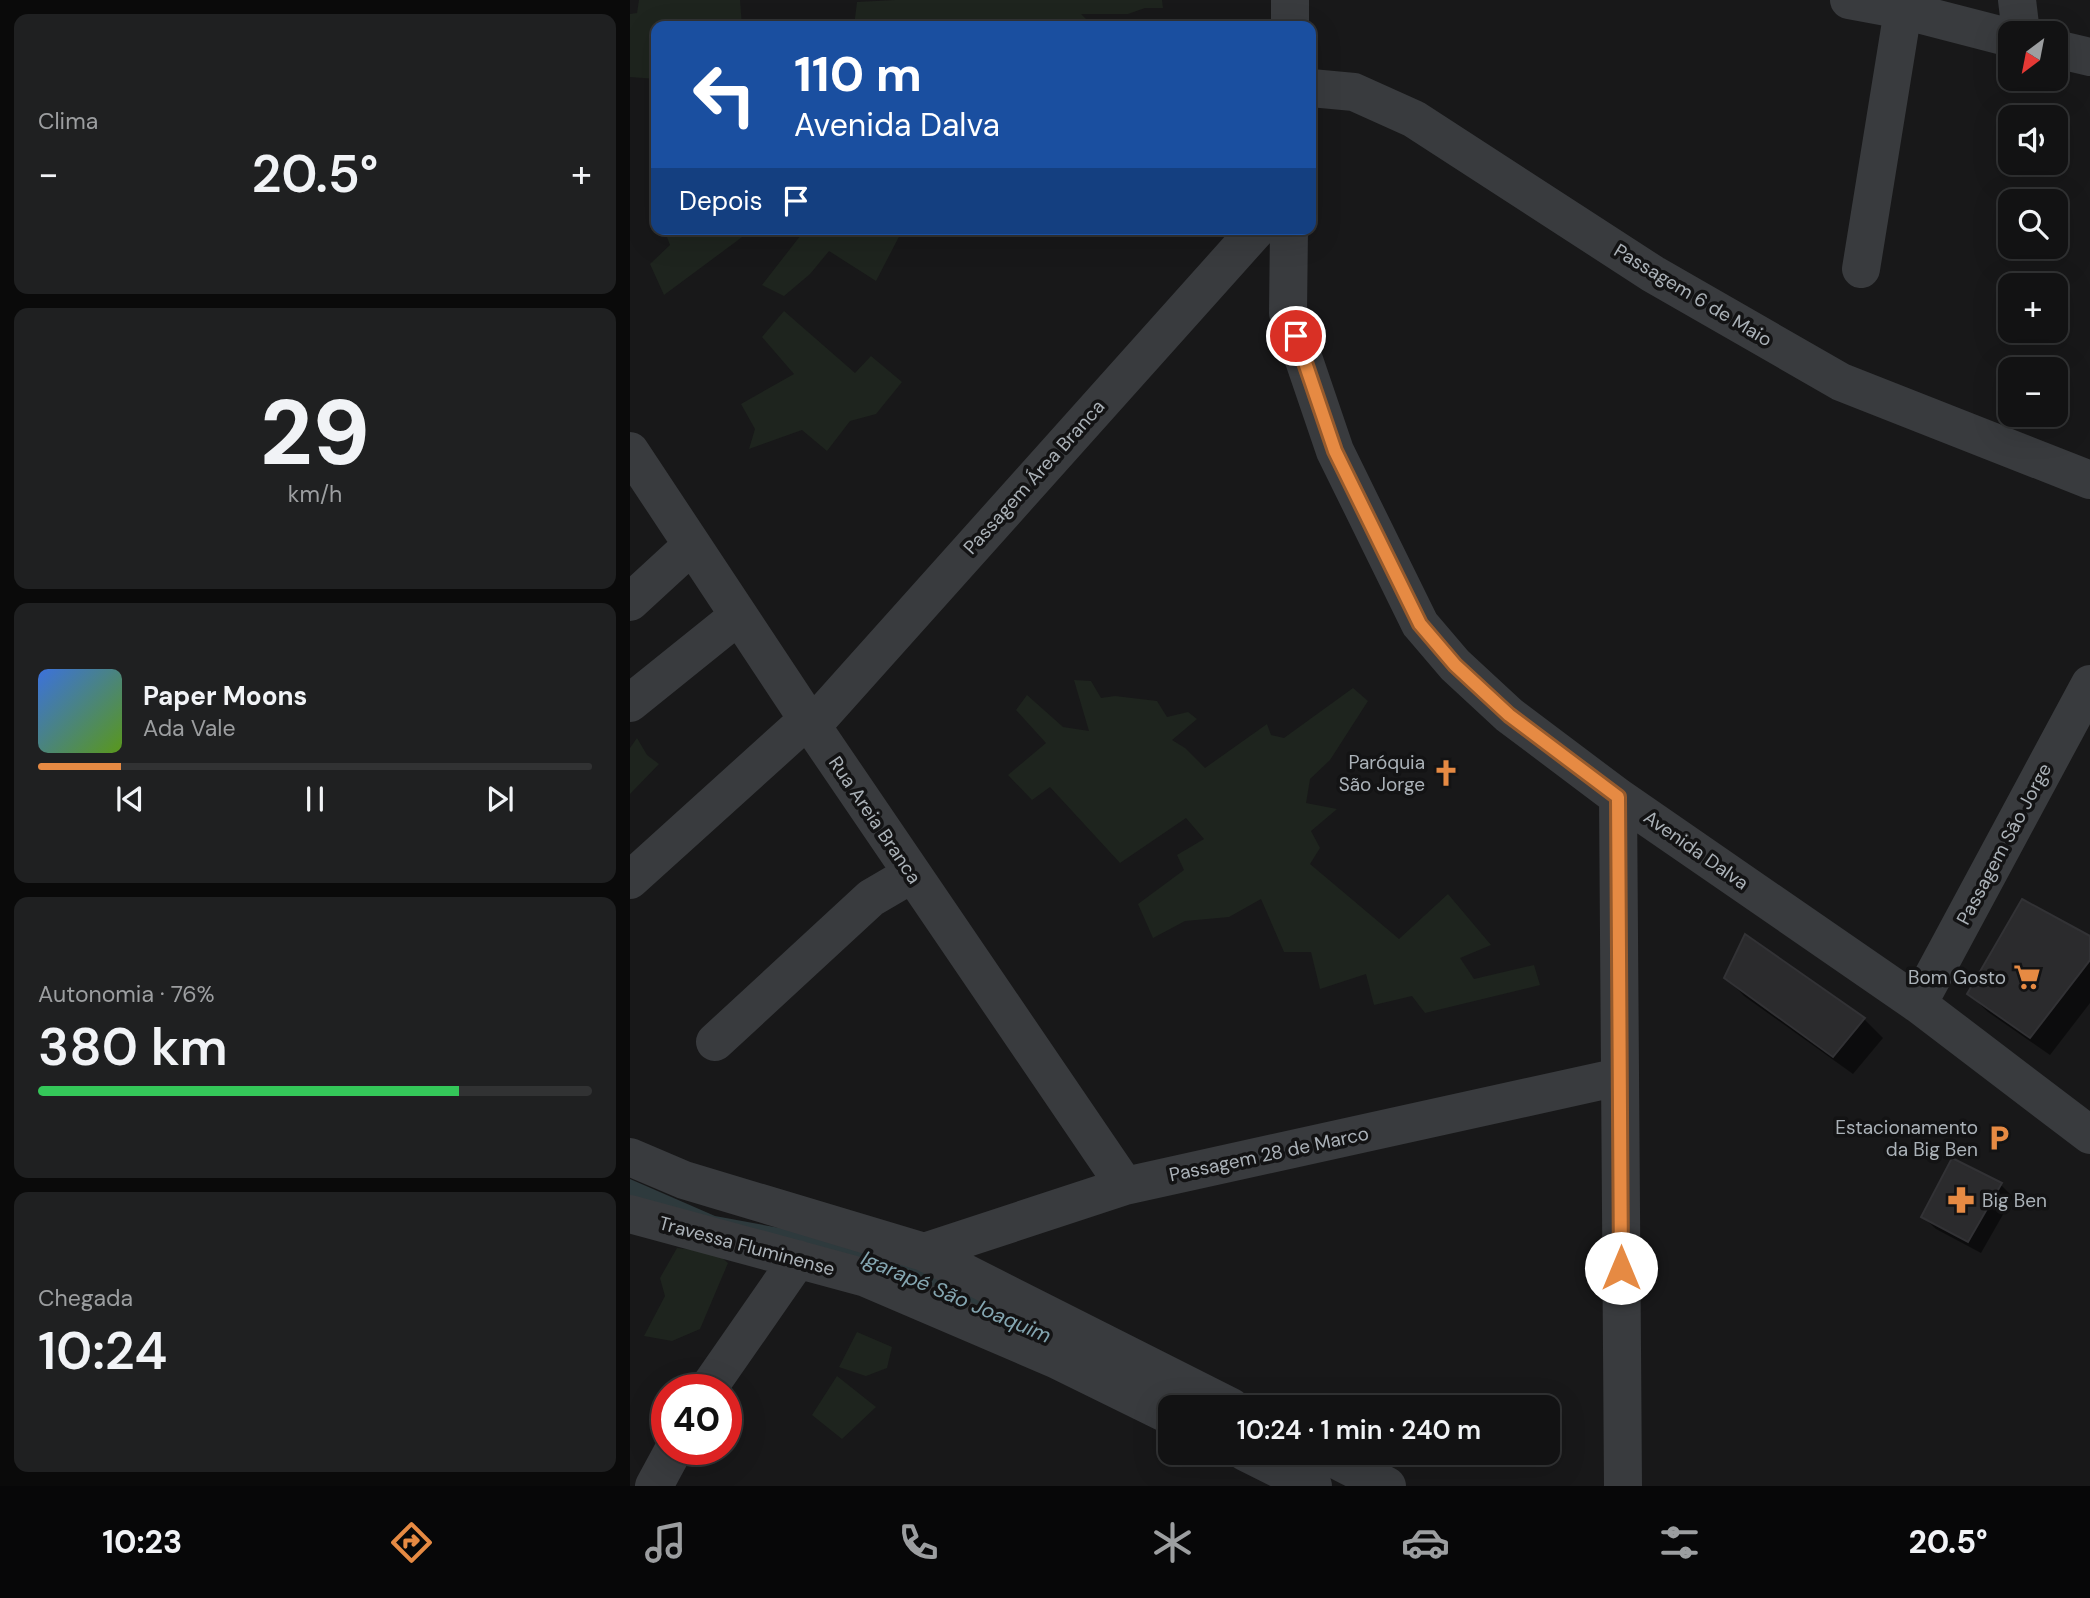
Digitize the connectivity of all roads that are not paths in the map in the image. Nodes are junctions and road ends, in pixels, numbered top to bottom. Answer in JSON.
{"nodes":[{"id":1,"x":1290,"y":0,"type":"edge"},
{"id":2,"x":1849,"y":0,"type":"edge"},
{"id":3,"x":2017,"y":0,"type":"edge"},
{"id":4,"x":1903,"y":10,"type":"junction"},
{"id":5,"x":1290,"y":21,"type":"edge"},
{"id":6,"x":2020,"y":21,"type":"edge"},
{"id":7,"x":1998,"y":35,"type":"edge"},
{"id":8,"x":2068,"y":52,"type":"edge"},
{"id":9,"x":2090,"y":57,"type":"edge"},
{"id":10,"x":1316,"y":88,"type":"edge"},
{"id":11,"x":1253,"y":235,"type":"edge"},
{"id":12,"x":1289,"y":235,"type":"edge"},
{"id":13,"x":1861,"y":269,"type":"dead end"},
{"id":14,"x":634,"y":467,"type":"edge"},
{"id":15,"x":2090,"y":480,"type":"edge"},
{"id":16,"x":692,"y":545,"type":"junction"},
{"id":17,"x":630,"y":602,"type":"edge"},
{"id":18,"x":738,"y":616,"type":"junction"},
{"id":19,"x":2090,"y":684,"type":"edge"},
{"id":20,"x":630,"y":703,"type":"edge"},
{"id":21,"x":809,"y":723,"type":"junction"},
{"id":22,"x":1618,"y":797,"type":"junction"},
{"id":23,"x":912,"y":874,"type":"junction"},
{"id":24,"x":630,"y":880,"type":"edge"},
{"id":25,"x":1918,"y":1004,"type":"junction"},
{"id":26,"x":715,"y":1042,"type":"dead end"},
{"id":27,"x":1619,"y":1077,"type":"junction"},
{"id":28,"x":2090,"y":1135,"type":"edge"},
{"id":29,"x":630,"y":1157,"type":"edge"},
{"id":30,"x":1125,"y":1186,"type":"junction"},
{"id":31,"x":630,"y":1214,"type":"edge"},
{"id":32,"x":924,"y":1252,"type":"junction"},
{"id":33,"x":798,"y":1259,"type":"junction"},
{"id":34,"x":718,"y":1374,"type":"edge"},
{"id":35,"x":1207,"y":1395,"type":"edge"},
{"id":36,"x":1158,"y":1410,"type":"edge"},
{"id":37,"x":665,"y":1465,"type":"edge"},
{"id":38,"x":1271,"y":1465,"type":"edge"},
{"id":39,"x":1346,"y":1465,"type":"edge"},
{"id":40,"x":654,"y":1486,"type":"edge"},
{"id":41,"x":1313,"y":1486,"type":"edge"},
{"id":42,"x":1387,"y":1486,"type":"edge"},
{"id":43,"x":1623,"y":1486,"type":"edge"}],
"edges":[{"from":1,"to":5,"type":"street"},
{"from":2,"to":4,"type":"street"},
{"from":3,"to":6,"type":"street"},
{"from":4,"to":7,"type":"street"},
{"from":4,"to":13,"type":"street"},
{"from":8,"to":9,"type":"street"},
{"from":10,"to":15,"type":"street","name":"Passagem 6 de Maio"},
{"from":11,"to":21,"type":"street","name":"Passagem Área Branca"},
{"from":12,"to":22,"type":"street","name":"Avenida Dalva"},
{"from":14,"to":16,"type":"street","name":"Rua Areia Branca"},
{"from":16,"to":17,"type":"street"},
{"from":16,"to":18,"type":"street","name":"Rua Areia Branca"},
{"from":18,"to":20,"type":"street"},
{"from":18,"to":21,"type":"street","name":"Rua Areia Branca"},
{"from":19,"to":25,"type":"street","name":"Passagem São Jorge"},
{"from":21,"to":23,"type":"street","name":"Rua Areia Branca"},
{"from":21,"to":24,"type":"street","name":"Passagem Área Branca"},
{"from":22,"to":25,"type":"street","name":"Avenida Dalva"},
{"from":22,"to":27,"type":"street"},
{"from":23,"to":26,"type":"street"},
{"from":23,"to":30,"type":"street","name":"Rua Areia Branca"},
{"from":25,"to":28,"type":"street","name":"Avenida Dalva"},
{"from":27,"to":30,"type":"street","name":"Passagem 28 de Marco"},
{"from":27,"to":43,"type":"street"},
{"from":29,"to":32,"type":"street"},
{"from":30,"to":32,"type":"street","name":"Passagem 28 de Marco"},
{"from":31,"to":33,"type":"street","name":"Travessa Fluminense"},
{"from":32,"to":35,"type":"street"},
{"from":33,"to":34,"type":"street"},
{"from":33,"to":36,"type":"street","name":"Travessa Fluminense"},
{"from":37,"to":40,"type":"street"},
{"from":38,"to":41,"type":"street"},
{"from":39,"to":42,"type":"street"}]}
